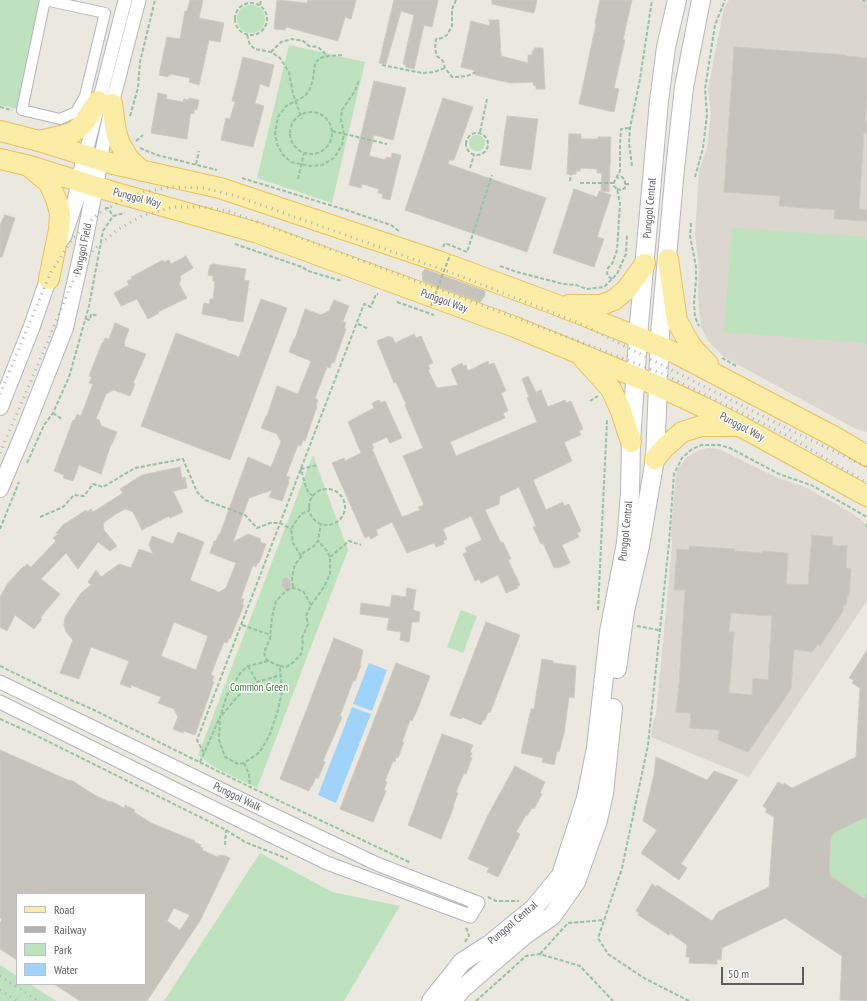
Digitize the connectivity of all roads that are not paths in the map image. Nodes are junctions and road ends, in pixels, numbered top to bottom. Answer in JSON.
{"nodes":[{"id":1,"x":125,"y":0,"type":"edge"},
{"id":2,"x":139,"y":0,"type":"edge"},
{"id":3,"x":677,"y":0,"type":"edge"},
{"id":4,"x":701,"y":3,"type":"edge"},
{"id":5,"x":105,"y":13,"type":"joint"},
{"id":6,"x":105,"y":102,"type":"junction"},
{"id":7,"x":0,"y":131,"type":"edge"},
{"id":8,"x":39,"y":141,"type":"junction"},
{"id":9,"x":93,"y":158,"type":"junction"},
{"id":10,"x":0,"y":159,"type":"edge"},
{"id":11,"x":30,"y":166,"type":"junction"},
{"id":12,"x":142,"y":171,"type":"junction"},
{"id":13,"x":88,"y":184,"type":"junction"},
{"id":14,"x":668,"y":259,"type":"junction"},
{"id":15,"x":645,"y":264,"type":"junction"},
{"id":16,"x":49,"y":279,"type":"junction"},
{"id":17,"x":557,"y":305,"type":"junction"},
{"id":18,"x":638,"y":337,"type":"junction"},
{"id":19,"x":660,"y":347,"type":"junction"},
{"id":20,"x":579,"y":354,"type":"junction"},
{"id":21,"x":636,"y":376,"type":"junction"},
{"id":22,"x":721,"y":377,"type":"junction"},
{"id":23,"x":658,"y":386,"type":"junction"},
{"id":24,"x":0,"y":407,"type":"edge"},
{"id":25,"x":742,"y":427,"type":"junction"},
{"id":26,"x":631,"y":442,"type":"junction"},
{"id":27,"x":867,"y":456,"type":"edge"},
{"id":28,"x":655,"y":459,"type":"junction"},
{"id":29,"x":0,"y":489,"type":"edge"},
{"id":30,"x":867,"y":496,"type":"edge"},
{"id":31,"x":0,"y":682,"type":"edge"},
{"id":32,"x":0,"y":702,"type":"edge"},
{"id":33,"x":431,"y":1001,"type":"edge"},
{"id":34,"x":452,"y":1001,"type":"edge"}],
"edges":[{"from":1,"to":6,"type":"street","name":"Punggol Field"},
{"from":2,"to":6,"type":"street","name":"Punggol Field"},
{"from":3,"to":15,"type":"main road","name":"Punggol Central"},
{"from":4,"to":14,"type":"main road","name":"Punggol Central"},
{"from":5,"to":5,"type":"street"},
{"from":6,"to":8,"type":"main road"},
{"from":6,"to":9,"type":"street","name":"Punggol Field"},
{"from":6,"to":12,"type":"main road"},
{"from":7,"to":8,"type":"main road"},
{"from":8,"to":9,"type":"main road"},
{"from":9,"to":12,"type":"main road"},
{"from":9,"to":13,"type":"street","name":"Punggol Field"},
{"from":10,"to":11,"type":"main road","name":"Punggol Way"},
{"from":11,"to":13,"type":"main road","name":"Punggol Way"},
{"from":11,"to":16,"type":"main road"},
{"from":12,"to":17,"type":"main road"},
{"from":13,"to":16,"type":"street","name":"Punggol Field"},
{"from":13,"to":20,"type":"main road","name":"Punggol Way"},
{"from":13,"to":29,"type":"street","name":"Punggol Field"},
{"from":14,"to":19,"type":"main road","name":"Punggol Central"},
{"from":14,"to":22,"type":"main road"},
{"from":15,"to":17,"type":"main road"},
{"from":15,"to":18,"type":"main road","name":"Punggol Central"},
{"from":16,"to":24,"type":"street","name":"Punggol Field"},
{"from":17,"to":18,"type":"main road"},
{"from":18,"to":19,"type":"main road"},
{"from":18,"to":21,"type":"main road","name":"Punggol Central"},
{"from":19,"to":22,"type":"main road"},
{"from":19,"to":23,"type":"main road","name":"Punggol Central"},
{"from":20,"to":21,"type":"main road","name":"Punggol Way"},
{"from":20,"to":26,"type":"main road"},
{"from":21,"to":23,"type":"main road","name":"Punggol Way"},
{"from":21,"to":26,"type":"main road","name":"Punggol Central"},
{"from":22,"to":27,"type":"main road"},
{"from":23,"to":25,"type":"main road","name":"Punggol Way"},
{"from":23,"to":28,"type":"main road","name":"Punggol Central"},
{"from":25,"to":28,"type":"main road"},
{"from":25,"to":30,"type":"main road","name":"Punggol Way"},
{"from":26,"to":33,"type":"main road","name":"Punggol Central"},
{"from":28,"to":34,"type":"main road","name":"Punggol Central"},
{"from":31,"to":32,"type":"street","name":"Punggol Walk"}]}
